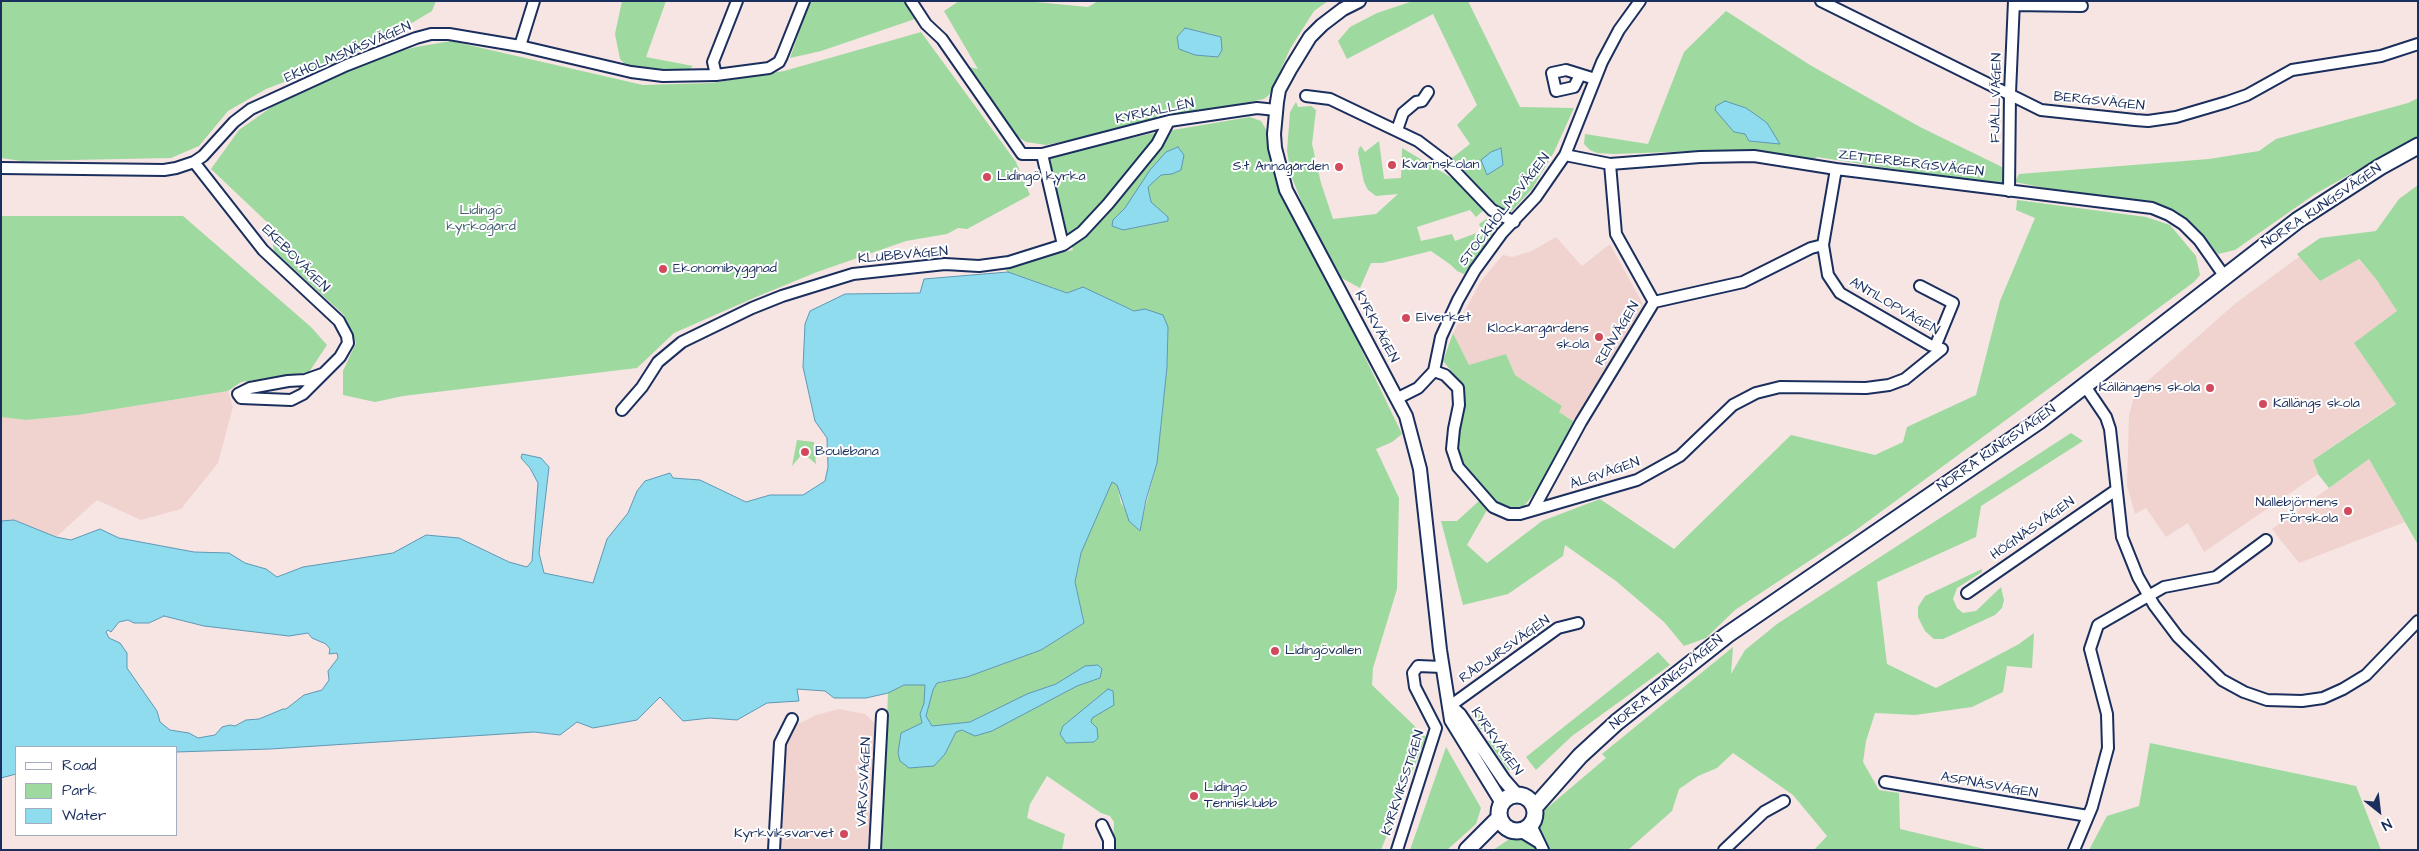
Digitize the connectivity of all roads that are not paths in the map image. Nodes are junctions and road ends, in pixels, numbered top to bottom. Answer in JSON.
{"nodes":[{"id":1,"x":534,"y":1,"type":"edge"},
{"id":2,"x":737,"y":1,"type":"edge"},
{"id":3,"x":804,"y":1,"type":"edge"},
{"id":4,"x":912,"y":1,"type":"edge"},
{"id":5,"x":1359,"y":1,"type":"edge"},
{"id":6,"x":1640,"y":1,"type":"edge"},
{"id":7,"x":1821,"y":1,"type":"edge"},
{"id":8,"x":2014,"y":3,"type":"edge"},
{"id":9,"x":2082,"y":6,"type":"dead end"},
{"id":10,"x":2418,"y":44,"type":"edge"},
{"id":11,"x":520,"y":46,"type":"junction"},
{"id":12,"x":716,"y":75,"type":"junction"},
{"id":13,"x":1580,"y":75,"type":"dead end"},
{"id":14,"x":1595,"y":79,"type":"junction"},
{"id":15,"x":1428,"y":92,"type":"dead end"},
{"id":16,"x":2010,"y":93,"type":"junction"},
{"id":17,"x":1306,"y":96,"type":"dead end"},
{"id":18,"x":1276,"y":110,"type":"junction"},
{"id":19,"x":1169,"y":121,"type":"junction"},
{"id":20,"x":1397,"y":130,"type":"junction"},
{"id":21,"x":2418,"y":146,"type":"edge"},
{"id":22,"x":1042,"y":154,"type":"junction"},
{"id":23,"x":1565,"y":155,"type":"junction"},
{"id":24,"x":194,"y":162,"type":"junction"},
{"id":25,"x":1610,"y":164,"type":"junction"},
{"id":26,"x":1,"y":168,"type":"edge"},
{"id":27,"x":1836,"y":169,"type":"junction"},
{"id":28,"x":2010,"y":191,"type":"junction"},
{"id":29,"x":1514,"y":222,"type":"junction"},
{"id":30,"x":1063,"y":245,"type":"junction"},
{"id":31,"x":1823,"y":245,"type":"junction"},
{"id":32,"x":2225,"y":276,"type":"junction"},
{"id":33,"x":1920,"y":286,"type":"dead end"},
{"id":34,"x":1654,"y":302,"type":"junction"},
{"id":35,"x":1938,"y":348,"type":"junction"},
{"id":36,"x":1434,"y":371,"type":"junction"},
{"id":37,"x":322,"y":374,"type":"junction"},
{"id":38,"x":2085,"y":386,"type":"junction"},
{"id":39,"x":1398,"y":398,"type":"junction"},
{"id":40,"x":622,"y":410,"type":"dead end"},
{"id":41,"x":2116,"y":490,"type":"junction"},
{"id":42,"x":1533,"y":510,"type":"junction"},
{"id":43,"x":2266,"y":540,"type":"dead end"},
{"id":44,"x":1967,"y":593,"type":"dead end"},
{"id":45,"x":2148,"y":596,"type":"junction"},
{"id":46,"x":2418,"y":621,"type":"edge"},
{"id":47,"x":1578,"y":623,"type":"dead end"},
{"id":48,"x":1442,"y":667,"type":"junction"},
{"id":49,"x":1450,"y":706,"type":"junction"},
{"id":50,"x":882,"y":715,"type":"dead end"},
{"id":51,"x":792,"y":718,"type":"dead end"},
{"id":52,"x":1580,"y":756,"type":"junction"},
{"id":53,"x":1885,"y":782,"type":"dead end"},
{"id":54,"x":1519,"y":796,"type":"junction"},
{"id":55,"x":1784,"y":801,"type":"dead end"},
{"id":56,"x":1534,"y":808,"type":"junction"},
{"id":57,"x":1501,"y":810,"type":"junction"},
{"id":58,"x":2088,"y":816,"type":"junction"},
{"id":59,"x":1102,"y":825,"type":"dead end"},
{"id":60,"x":1520,"y":829,"type":"junction"},
{"id":61,"x":1541,"y":846,"type":"edge"},
{"id":62,"x":774,"y":850,"type":"edge"},
{"id":63,"x":875,"y":850,"type":"edge"},
{"id":64,"x":1109,"y":850,"type":"edge"},
{"id":65,"x":1397,"y":850,"type":"edge"},
{"id":66,"x":1466,"y":850,"type":"edge"},
{"id":67,"x":1482,"y":850,"type":"edge"},
{"id":68,"x":1724,"y":850,"type":"edge"},
{"id":69,"x":2074,"y":850,"type":"edge"}],
"edges":[{"from":1,"to":11,"type":"street"},
{"from":2,"to":12,"type":"street"},
{"from":3,"to":12,"type":"street","name":"EKHOLMSNÄSVÄGEN"},
{"from":4,"to":22,"type":"street","name":"KYRKALLÉN"},
{"from":5,"to":18,"type":"street","name":"KYRKVÄGEN"},
{"from":6,"to":14,"type":"street","name":"STOCKHOLMSVÄGEN"},
{"from":7,"to":16,"type":"street","name":"BERGSVÄGEN"},
{"from":8,"to":9,"type":"street","name":"FJÄLLVÄGEN"},
{"from":8,"to":16,"type":"street","name":"FJÄLLVÄGEN"},
{"from":10,"to":16,"type":"street","name":"BERGSVÄGEN"},
{"from":11,"to":12,"type":"street","name":"EKHOLMSNÄSVÄGEN"},
{"from":11,"to":24,"type":"street","name":"EKHOLMSNÄSVÄGEN"},
{"from":13,"to":14,"type":"street"},
{"from":14,"to":23,"type":"street","name":"STOCKHOLMSVÄGEN"},
{"from":15,"to":20,"type":"street"},
{"from":16,"to":28,"type":"street","name":"FJÄLLVÄGEN"},
{"from":17,"to":20,"type":"street"},
{"from":18,"to":19,"type":"street","name":"KYRKALLÉN"},
{"from":18,"to":39,"type":"street","name":"KYRKVÄGEN"},
{"from":19,"to":22,"type":"street","name":"KYRKALLÉN"},
{"from":19,"to":30,"type":"street","name":"KLUBBVÄGEN"},
{"from":20,"to":29,"type":"street"},
{"from":21,"to":32,"type":"main road","name":"NORRA KUNGSVÄGEN"},
{"from":22,"to":30,"type":"street"},
{"from":23,"to":25,"type":"street","name":"ZETTERBERGSVÄGEN"},
{"from":23,"to":29,"type":"street","name":"STOCKHOLMSVÄGEN"},
{"from":24,"to":26,"type":"street","name":"EKHOLMSNÄSVÄGEN"},
{"from":24,"to":37,"type":"street","name":"EKEBOVÄGEN"},
{"from":25,"to":27,"type":"street","name":"ZETTERBERGSVÄGEN"},
{"from":25,"to":34,"type":"street","name":"RENVÄGEN"},
{"from":27,"to":28,"type":"street","name":"ZETTERBERGSVÄGEN"},
{"from":27,"to":31,"type":"street","name":"ANTILOPVÄGEN"},
{"from":28,"to":32,"type":"street","name":"ZETTERBERGSVÄGEN"},
{"from":29,"to":36,"type":"street","name":"STOCKHOLMSVÄGEN"},
{"from":30,"to":40,"type":"street","name":"KLUBBVÄGEN"},
{"from":31,"to":34,"type":"street"},
{"from":31,"to":35,"type":"street","name":"ANTILOPVÄGEN"},
{"from":32,"to":38,"type":"main road","name":"NORRA KUNGSVÄGEN"},
{"from":33,"to":35,"type":"street"},
{"from":34,"to":42,"type":"street","name":"RENVÄGEN"},
{"from":35,"to":42,"type":"street","name":"ÄLGVÄGEN"},
{"from":36,"to":39,"type":"street"},
{"from":36,"to":42,"type":"street","name":"ÄLGVÄGEN"},
{"from":37,"to":37,"type":"street","name":"EKEBOVÄGEN"},
{"from":38,"to":41,"type":"street"},
{"from":38,"to":52,"type":"main road","name":"NORRA KUNGSVÄGEN"},
{"from":39,"to":48,"type":"street","name":"KYRKVÄGEN"},
{"from":41,"to":44,"type":"street","name":"HÖGNÄSVÄGEN"},
{"from":41,"to":45,"type":"street"},
{"from":43,"to":45,"type":"street"},
{"from":45,"to":46,"type":"street"},
{"from":45,"to":58,"type":"street"},
{"from":47,"to":49,"type":"street","name":"RÅDJURSVÄGEN"},
{"from":48,"to":49,"type":"street","name":"KYRKVÄGEN"},
{"from":48,"to":65,"type":"street","name":"KYRKVIKSSTIGEN"},
{"from":49,"to":54,"type":"street","name":"KYRKVÄGEN"},
{"from":49,"to":57,"type":"street","name":"KYRKVÄGEN"},
{"from":50,"to":63,"type":"street","name":"VARVSVÄGEN"},
{"from":51,"to":62,"type":"street"},
{"from":52,"to":54,"type":"main road","name":"NORRA KUNGSVÄGEN"},
{"from":52,"to":56,"type":"main road","name":"NORRA KUNGSVÄGEN"},
{"from":53,"to":58,"type":"street","name":"ASPNÄSVÄGEN"},
{"from":54,"to":56,"type":"main road"},
{"from":54,"to":57,"type":"main road"},
{"from":55,"to":68,"type":"street"},
{"from":56,"to":60,"type":"main road"},
{"from":57,"to":60,"type":"main road"},
{"from":57,"to":66,"type":"main road"},
{"from":58,"to":69,"type":"street"},
{"from":59,"to":64,"type":"street"},
{"from":60,"to":61,"type":"street"},
{"from":60,"to":67,"type":"main road"}]}
